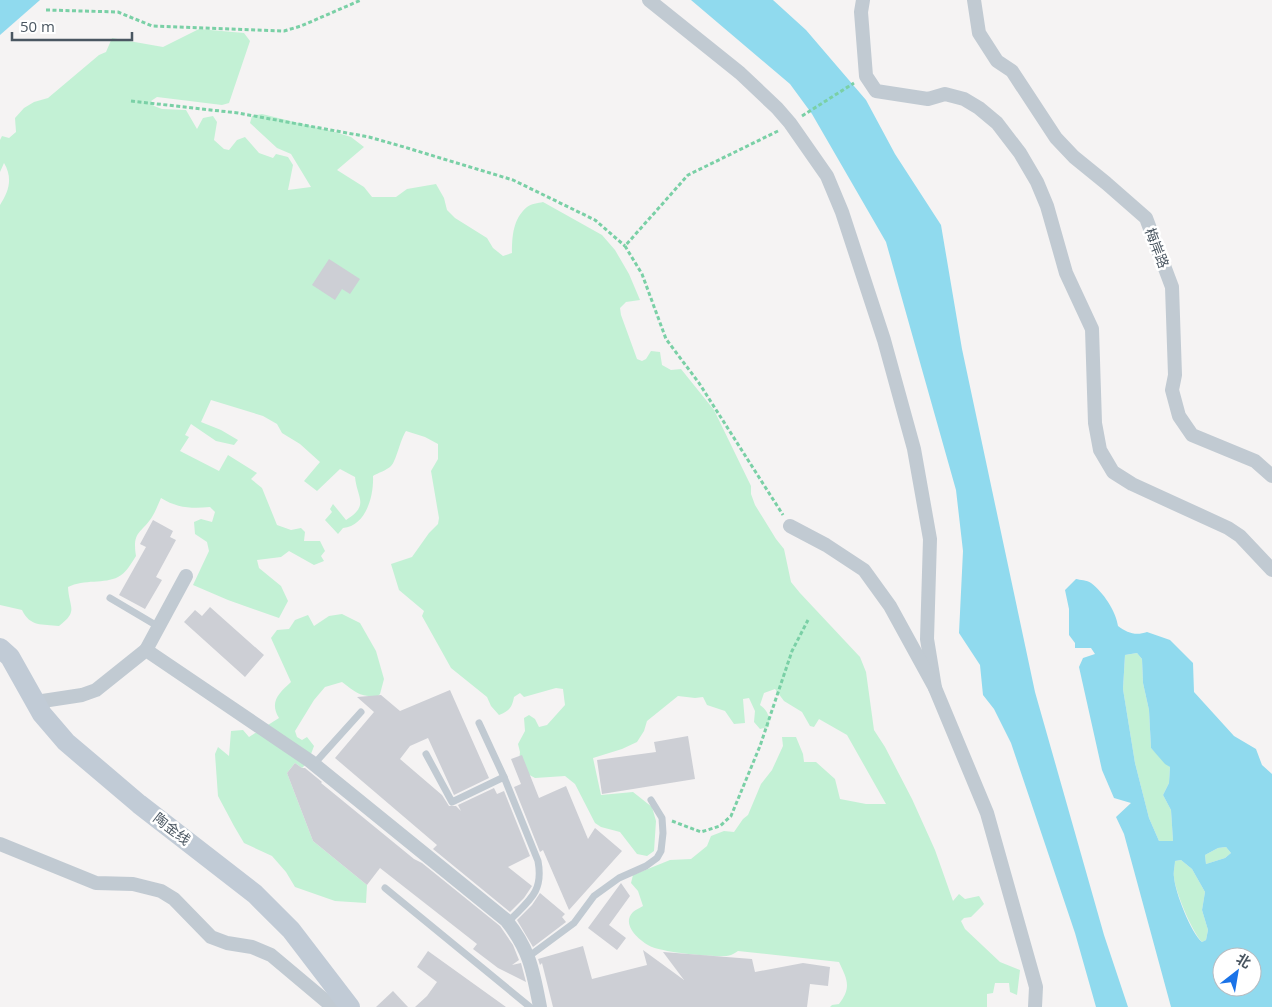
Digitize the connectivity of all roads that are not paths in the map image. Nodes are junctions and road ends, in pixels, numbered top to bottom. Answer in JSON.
{"nodes":[{"id":1,"x":649,"y":0,"type":"edge"},
{"id":2,"x":863,"y":0,"type":"edge"},
{"id":3,"x":974,"y":0,"type":"edge"},
{"id":4,"x":1272,"y":476,"type":"edge"},
{"id":5,"x":790,"y":526,"type":"road end"},
{"id":6,"x":1272,"y":570,"type":"edge"},
{"id":7,"x":186,"y":576,"type":"dead end"},
{"id":8,"x":110,"y":598,"type":"dead end"},
{"id":9,"x":159,"y":627,"type":"junction"},
{"id":10,"x":0,"y":648,"type":"edge"},
{"id":11,"x":146,"y":650,"type":"junction"},
{"id":12,"x":935,"y":688,"type":"junction"},
{"id":13,"x":36,"y":702,"type":"junction"},
{"id":14,"x":361,"y":712,"type":"dead end"},
{"id":15,"x":479,"y":723,"type":"dead end"},
{"id":16,"x":426,"y":754,"type":"dead end"},
{"id":17,"x":314,"y":764,"type":"junction"},
{"id":18,"x":504,"y":777,"type":"junction"},
{"id":19,"x":651,"y":800,"type":"dead end"},
{"id":20,"x":0,"y":844,"type":"edge"},
{"id":21,"x":385,"y":888,"type":"dead end"},
{"id":22,"x":508,"y":922,"type":"junction"},
{"id":23,"x":528,"y":957,"type":"junction"},
{"id":24,"x":333,"y":1007,"type":"edge"},
{"id":25,"x":350,"y":1007,"type":"edge"},
{"id":26,"x":530,"y":1007,"type":"edge"},
{"id":27,"x":540,"y":1007,"type":"edge"},
{"id":28,"x":1034,"y":1007,"type":"edge"}],
"edges":[{"from":1,"to":12,"type":"street"},
{"from":2,"to":6,"type":"street"},
{"from":3,"to":4,"type":"street","name":"梅岸路"},
{"from":5,"to":12,"type":"street"},
{"from":7,"to":9,"type":"street"},
{"from":8,"to":9,"type":"lane"},
{"from":9,"to":11,"type":"street"},
{"from":10,"to":13,"type":"street","name":"陶金线"},
{"from":11,"to":13,"type":"street"},
{"from":11,"to":17,"type":"street"},
{"from":12,"to":28,"type":"street"},
{"from":13,"to":25,"type":"street","name":"陶金线"},
{"from":14,"to":17,"type":"lane"},
{"from":15,"to":18,"type":"lane"},
{"from":16,"to":18,"type":"lane"},
{"from":17,"to":22,"type":"street"},
{"from":18,"to":22,"type":"lane"},
{"from":19,"to":23,"type":"lane"},
{"from":20,"to":24,"type":"street"},
{"from":21,"to":26,"type":"lane"},
{"from":22,"to":23,"type":"street"},
{"from":23,"to":27,"type":"street"}]}
